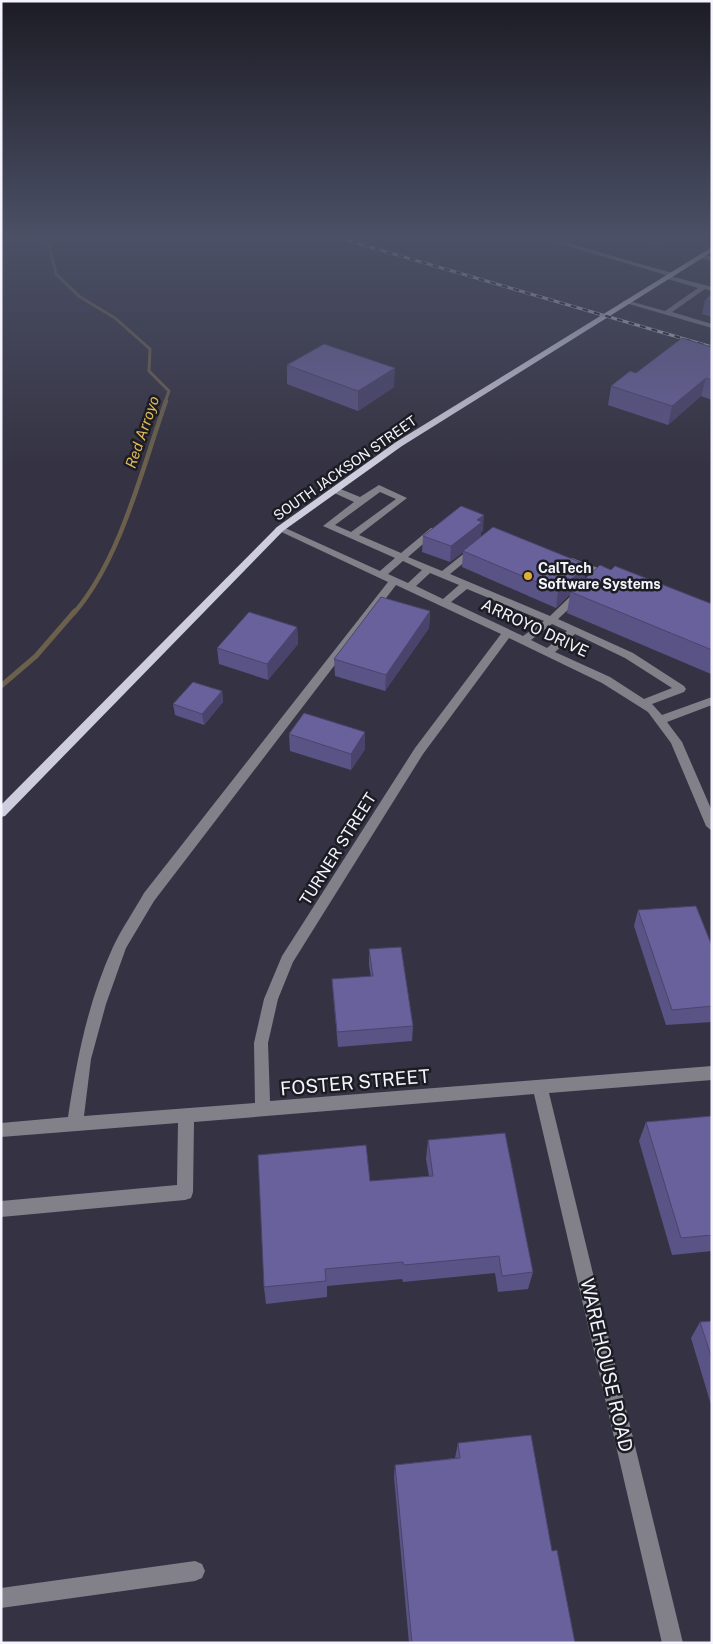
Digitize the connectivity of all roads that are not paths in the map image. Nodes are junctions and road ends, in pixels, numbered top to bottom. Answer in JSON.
{"nodes":[{"id":1,"x":611,"y":312,"type":"edge"},
{"id":2,"x":661,"y":312,"type":"edge"},
{"id":3,"x":666,"y":313,"type":"joint"},
{"id":4,"x":712,"y":326,"type":"edge"},
{"id":5,"x":335,"y":490,"type":"junction"},
{"id":6,"x":360,"y":501,"type":"junction"},
{"id":7,"x":446,"y":521,"type":"edge"},
{"id":8,"x":280,"y":529,"type":"junction"},
{"id":9,"x":352,"y":536,"type":"junction"},
{"id":10,"x":482,"y":544,"type":"edge"},
{"id":11,"x":558,"y":555,"type":"edge"},
{"id":12,"x":401,"y":557,"type":"junction"},
{"id":13,"x":429,"y":569,"type":"junction"},
{"id":14,"x":381,"y":575,"type":"junction"},
{"id":15,"x":443,"y":575,"type":"junction"},
{"id":16,"x":394,"y":581,"type":"junction"},
{"id":17,"x":467,"y":584,"type":"junction"},
{"id":18,"x":408,"y":588,"type":"junction"},
{"id":19,"x":444,"y":603,"type":"junction"},
{"id":20,"x":551,"y":620,"type":"junction"},
{"id":21,"x":574,"y":630,"type":"junction"},
{"id":22,"x":507,"y":632,"type":"junction"},
{"id":23,"x":524,"y":641,"type":"junction"},
{"id":24,"x":548,"y":652,"type":"junction"},
{"id":25,"x":680,"y":690,"type":"junction"},
{"id":26,"x":712,"y":702,"type":"edge"},
{"id":27,"x":643,"y":703,"type":"junction"},
{"id":28,"x":699,"y":706,"type":"junction"},
{"id":29,"x":660,"y":720,"type":"junction"},
{"id":30,"x":1,"y":813,"type":"edge"},
{"id":31,"x":712,"y":826,"type":"edge"},
{"id":32,"x":712,"y":1073,"type":"edge"},
{"id":33,"x":540,"y":1087,"type":"junction"},
{"id":34,"x":264,"y":1109,"type":"junction"},
{"id":35,"x":186,"y":1115,"type":"junction"},
{"id":36,"x":75,"y":1124,"type":"junction"},
{"id":37,"x":1,"y":1130,"type":"edge"},
{"id":38,"x":1,"y":1209,"type":"edge"},
{"id":39,"x":195,"y":1571,"type":"dead end"},
{"id":40,"x":1,"y":1598,"type":"edge"},
{"id":41,"x":673,"y":1643,"type":"edge"}],
"edges":[{"from":1,"to":5,"type":"main road","name":"SOUTH JACKSON STREET"},
{"from":2,"to":3,"type":"street"},
{"from":3,"to":4,"type":"street"},
{"from":5,"to":6,"type":"street"},
{"from":5,"to":8,"type":"main road","name":"SOUTH JACKSON STREET"},
{"from":6,"to":9,"type":"street"},
{"from":6,"to":9,"type":"street"},
{"from":7,"to":12,"type":"street"},
{"from":8,"to":14,"type":"street","name":"ARROYO DRIVE"},
{"from":8,"to":30,"type":"main road","name":"SOUTH JACKSON STREET"},
{"from":9,"to":12,"type":"street"},
{"from":10,"to":15,"type":"street"},
{"from":11,"to":20,"type":"street"},
{"from":12,"to":13,"type":"street"},
{"from":12,"to":14,"type":"street"},
{"from":13,"to":15,"type":"street"},
{"from":13,"to":18,"type":"street"},
{"from":14,"to":16,"type":"street","name":"ARROYO DRIVE"},
{"from":15,"to":17,"type":"street"},
{"from":16,"to":18,"type":"street","name":"ARROYO DRIVE"},
{"from":16,"to":36,"type":"street"},
{"from":17,"to":19,"type":"street"},
{"from":17,"to":20,"type":"street"},
{"from":18,"to":19,"type":"street","name":"ARROYO DRIVE"},
{"from":19,"to":22,"type":"street","name":"ARROYO DRIVE"},
{"from":20,"to":21,"type":"street"},
{"from":20,"to":23,"type":"street"},
{"from":21,"to":24,"type":"street"},
{"from":21,"to":25,"type":"street"},
{"from":22,"to":23,"type":"street","name":"ARROYO DRIVE"},
{"from":22,"to":34,"type":"street","name":"TURNER STREET"},
{"from":23,"to":24,"type":"street","name":"ARROYO DRIVE"},
{"from":24,"to":27,"type":"street","name":"ARROYO DRIVE"},
{"from":25,"to":27,"type":"street"},
{"from":25,"to":28,"type":"street"},
{"from":26,"to":28,"type":"street"},
{"from":27,"to":29,"type":"street","name":"ARROYO DRIVE"},
{"from":28,"to":29,"type":"street"},
{"from":29,"to":31,"type":"street","name":"ARROYO DRIVE"},
{"from":32,"to":33,"type":"street","name":"FOSTER STREET"},
{"from":33,"to":34,"type":"street","name":"FOSTER STREET"},
{"from":33,"to":41,"type":"street","name":"WAREHOUSE ROAD"},
{"from":34,"to":35,"type":"street","name":"FOSTER STREET"},
{"from":35,"to":36,"type":"street","name":"FOSTER STREET"},
{"from":35,"to":38,"type":"street"},
{"from":36,"to":37,"type":"street","name":"FOSTER STREET"},
{"from":39,"to":40,"type":"street"}]}
